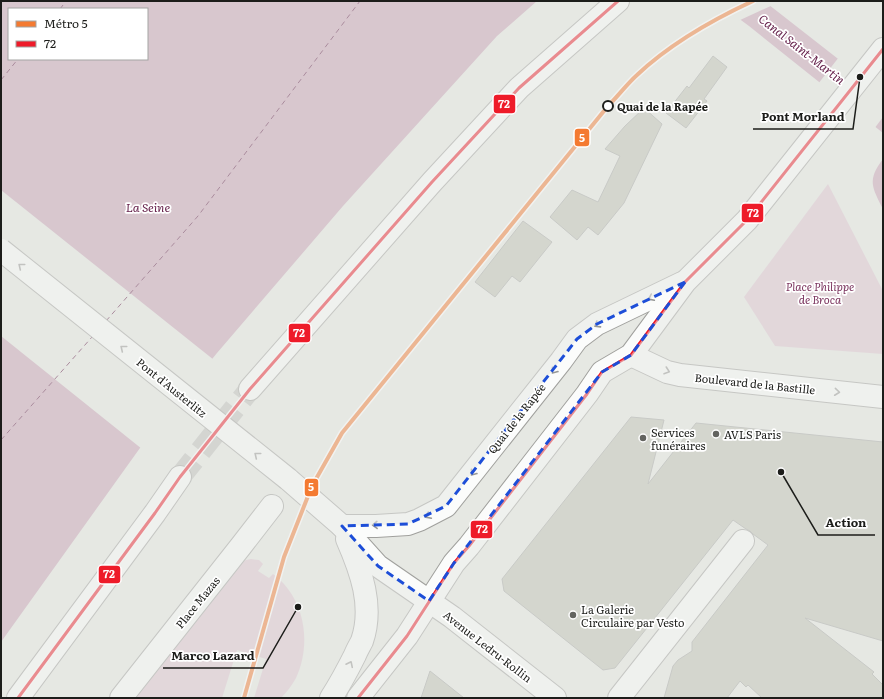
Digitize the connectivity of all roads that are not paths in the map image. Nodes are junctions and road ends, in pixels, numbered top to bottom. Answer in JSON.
{"nodes":[{"id":1,"x":618,"y":1,"type":"edge"},
{"id":2,"x":883,"y":49,"type":"edge"},
{"id":3,"x":1,"y":250,"type":"edge"},
{"id":4,"x":684,"y":282,"type":"junction"},
{"id":5,"x":631,"y":355,"type":"junction"},
{"id":6,"x":250,"y":389,"type":"tunnel mouth"},
{"id":7,"x":883,"y":397,"type":"edge"},
{"id":8,"x":180,"y":477,"type":"tunnel mouth"},
{"id":9,"x":272,"y":506,"type":"dead end"},
{"id":10,"x":342,"y":526,"type":"junction"},
{"id":11,"x":743,"y":541,"type":"dead end"},
{"id":12,"x":400,"y":581,"type":"joint"},
{"id":13,"x":429,"y":601,"type":"junction"},
{"id":14,"x":18,"y":698,"type":"edge"},
{"id":15,"x":120,"y":698,"type":"edge"},
{"id":16,"x":331,"y":698,"type":"edge"},
{"id":17,"x":358,"y":698,"type":"edge"},
{"id":18,"x":555,"y":698,"type":"edge"},
{"id":19,"x":619,"y":698,"type":"edge"}],
"edges":[{"from":1,"to":6,"type":"main road"},
{"from":2,"to":4,"type":"main road"},
{"from":10,"to":3,"type":"main road","name":"Pont d'Austerlitz","one_way":true,"bridge":true},
{"from":4,"to":5,"type":"main road"},
{"from":4,"to":10,"type":"main road","name":"Quai de la Rapée","one_way":true},
{"from":5,"to":7,"type":"main road","name":"Boulevard de la Bastille","one_way":true},
{"from":5,"to":13,"type":"main road"},
{"from":8,"to":14,"type":"main road"},
{"from":9,"to":15,"type":"main road","name":"Place Mazas"},
{"from":10,"to":12,"type":"main road","name":"Pont d'Austerlitz"},
{"from":16,"to":10,"type":"main road","one_way":true},
{"from":11,"to":19,"type":"main road"},
{"from":12,"to":13,"type":"main road","name":"Avenue Ledru-Rollin"},
{"from":13,"to":17,"type":"main road"},
{"from":13,"to":18,"type":"main road","name":"Avenue Ledru-Rollin"}]}
